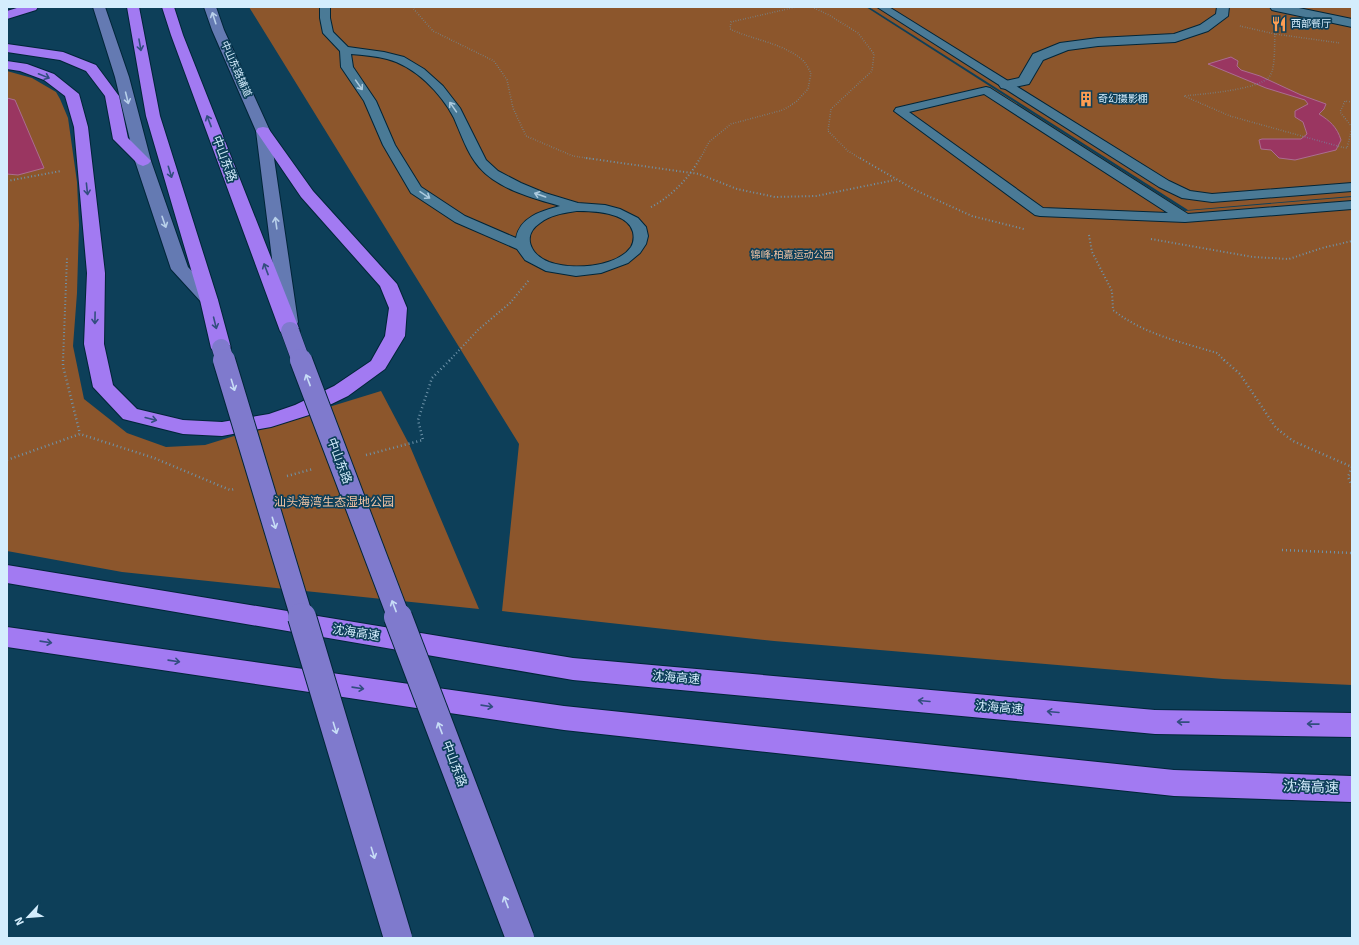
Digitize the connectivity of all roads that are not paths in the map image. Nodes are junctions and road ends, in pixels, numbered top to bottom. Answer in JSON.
{"nodes":[{"id":1,"x":32,"y":7,"type":"edge"},
{"id":2,"x":100,"y":7,"type":"edge"},
{"id":3,"x":133,"y":7,"type":"edge"},
{"id":4,"x":168,"y":7,"type":"edge"},
{"id":5,"x":210,"y":7,"type":"edge"},
{"id":6,"x":325,"y":7,"type":"edge"},
{"id":7,"x":882,"y":7,"type":"edge"},
{"id":8,"x":1223,"y":7,"type":"edge"},
{"id":9,"x":1276,"y":7,"type":"edge"},
{"id":10,"x":7,"y":15,"type":"edge"},
{"id":11,"x":1352,"y":23,"type":"edge"},
{"id":12,"x":7,"y":48,"type":"edge"},
{"id":13,"x":345,"y":50,"type":"junction"},
{"id":14,"x":7,"y":65,"type":"edge"},
{"id":15,"x":1006,"y":85,"type":"junction"},
{"id":16,"x":263,"y":131,"type":"junction"},
{"id":17,"x":143,"y":161,"type":"junction"},
{"id":18,"x":1352,"y":187,"type":"edge"},
{"id":19,"x":1352,"y":204,"type":"edge"},
{"id":20,"x":577,"y":207,"type":"junction"},
{"id":21,"x":1185,"y":218,"type":"junction"},
{"id":22,"x":522,"y":246,"type":"junction"},
{"id":23,"x":209,"y":300,"type":"junction"},
{"id":24,"x":290,"y":331,"type":"junction"},
{"id":25,"x":222,"y":348,"type":"joint"},
{"id":26,"x":7,"y":574,"type":"edge"},
{"id":27,"x":7,"y":637,"type":"edge"},
{"id":28,"x":1352,"y":725,"type":"edge"},
{"id":29,"x":1352,"y":789,"type":"edge"},
{"id":30,"x":398,"y":938,"type":"edge"},
{"id":31,"x":520,"y":938,"type":"edge"}],
"edges":[{"from":1,"to":10,"type":"highway"},
{"from":2,"to":17,"type":"street","one_way":true},
{"from":3,"to":23,"type":"highway","one_way":true},
{"from":24,"to":4,"type":"highway","name":"中山东路","one_way":true},
{"from":16,"to":5,"type":"street","name":"中山东路辅道","one_way":true},
{"from":6,"to":13,"type":"lane"},
{"from":7,"to":15,"type":"lane"},
{"from":8,"to":15,"type":"street"},
{"from":9,"to":11,"type":"street"},
{"from":12,"to":17,"type":"highway"},
{"from":20,"to":13,"type":"lane","one_way":true},
{"from":13,"to":22,"type":"lane","one_way":true},
{"from":14,"to":16,"type":"highway","one_way":true},
{"from":15,"to":18,"type":"lane"},
{"from":24,"to":16,"type":"street","name":"中山东路辅道","one_way":true},
{"from":17,"to":23,"type":"street","one_way":true},
{"from":19,"to":21,"type":"lane"},
{"from":20,"to":22,"type":"lane"},
{"from":20,"to":22,"type":"lane"},
{"from":21,"to":21,"type":"lane"},
{"from":23,"to":25,"type":"highway","one_way":true},
{"from":31,"to":24,"type":"main road","name":"中山东路","one_way":true,"bridge":true},
{"from":25,"to":30,"type":"main road","one_way":true,"bridge":true},
{"from":28,"to":26,"type":"highway","name":"沈海高速","one_way":true},
{"from":27,"to":29,"type":"highway","name":"沈海高速","one_way":true}]}
